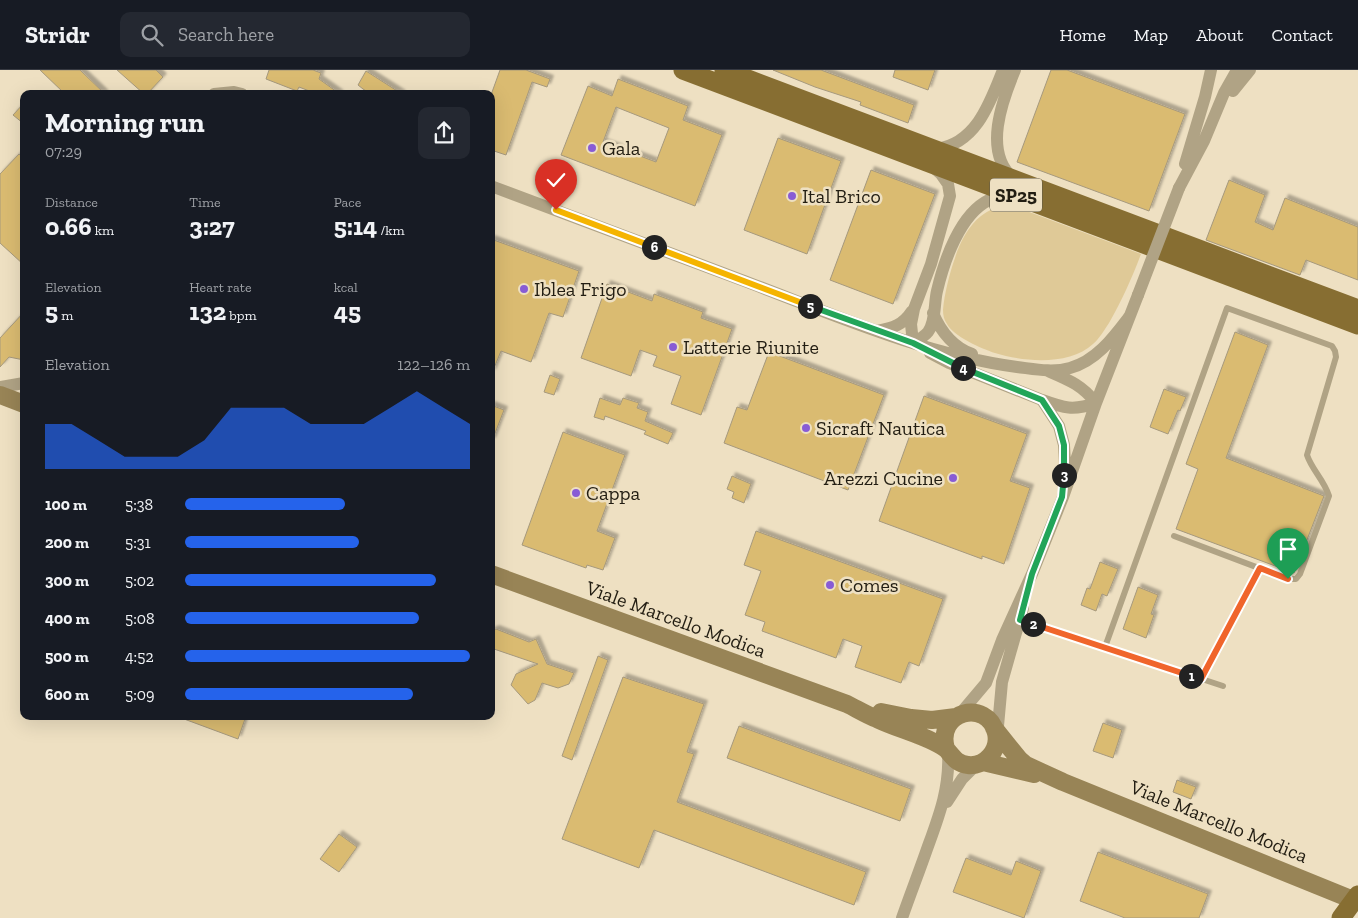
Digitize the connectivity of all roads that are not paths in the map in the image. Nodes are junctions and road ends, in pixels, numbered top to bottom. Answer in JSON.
{"nodes":[{"id":1,"x":683,"y":70,"type":"edge"},
{"id":2,"x":724,"y":70,"type":"edge"},
{"id":3,"x":1003,"y":70,"type":"edge"},
{"id":4,"x":1015,"y":70,"type":"edge"},
{"id":5,"x":1211,"y":70,"type":"edge"},
{"id":6,"x":1237,"y":70,"type":"edge"},
{"id":7,"x":1250,"y":70,"type":"edge"},
{"id":8,"x":1204,"y":141,"type":"junction"},
{"id":9,"x":929,"y":155,"type":"junction"},
{"id":10,"x":495,"y":188,"type":"edge"},
{"id":11,"x":1016,"y":188,"type":"junction"},
{"id":12,"x":1178,"y":188,"type":"junction"},
{"id":13,"x":914,"y":309,"type":"junction"},
{"id":14,"x":933,"y":313,"type":"junction"},
{"id":15,"x":1356,"y":316,"type":"edge"},
{"id":16,"x":1128,"y":317,"type":"junction"},
{"id":17,"x":877,"y":331,"type":"junction"},
{"id":18,"x":913,"y":343,"type":"junction"},
{"id":19,"x":995,"y":364,"type":"junction"},
{"id":20,"x":1048,"y":371,"type":"junction"},
{"id":21,"x":20,"y":384,"type":"edge"},
{"id":22,"x":0,"y":387,"type":"edge"},
{"id":23,"x":0,"y":395,"type":"edge"},
{"id":24,"x":1042,"y":400,"type":"junction"},
{"id":25,"x":20,"y":402,"type":"edge"},
{"id":26,"x":1096,"y":403,"type":"junction"},
{"id":27,"x":1062,"y":497,"type":"junction"},
{"id":28,"x":1174,"y":536,"type":"dead end"},
{"id":29,"x":1260,"y":568,"type":"junction"},
{"id":30,"x":1032,"y":574,"type":"junction"},
{"id":31,"x":495,"y":575,"type":"edge"},
{"id":32,"x":1020,"y":620,"type":"junction"},
{"id":33,"x":1105,"y":647,"type":"junction"},
{"id":34,"x":1201,"y":679,"type":"junction"},
{"id":35,"x":1223,"y":686,"type":"dead end"},
{"id":36,"x":847,"y":704,"type":"junction"},
{"id":37,"x":957,"y":716,"type":"junction"},
{"id":38,"x":999,"y":731,"type":"junction"},
{"id":39,"x":947,"y":751,"type":"junction"},
{"id":40,"x":980,"y":763,"type":"junction"},
{"id":41,"x":1063,"y":782,"type":"junction"},
{"id":42,"x":940,"y":815,"type":"junction"},
{"id":43,"x":1358,"y":896,"type":"edge"},
{"id":44,"x":1358,"y":902,"type":"edge"},
{"id":45,"x":902,"y":918,"type":"edge"},
{"id":46,"x":1341,"y":918,"type":"edge"}],
"edges":[{"from":1,"to":9,"type":"main road","number":"SP25"},
{"from":2,"to":9,"type":"main road","number":"SP25"},
{"from":3,"to":9,"type":"street"},
{"from":4,"to":11,"type":"street"},
{"from":5,"to":12,"type":"street"},
{"from":6,"to":8,"type":"street"},
{"from":7,"to":8,"type":"street"},
{"from":8,"to":12,"type":"street"},
{"from":9,"to":11,"type":"main road","number":"SP25"},
{"from":9,"to":13,"type":"street"},
{"from":10,"to":17,"type":"street"},
{"from":11,"to":14,"type":"street"},
{"from":11,"to":15,"type":"main road","number":"SP25"},
{"from":12,"to":16,"type":"street","bridge":true},
{"from":13,"to":17,"type":"street"},
{"from":13,"to":18,"type":"street"},
{"from":14,"to":18,"type":"street"},
{"from":14,"to":19,"type":"street"},
{"from":16,"to":20,"type":"street"},
{"from":16,"to":26,"type":"street"},
{"from":17,"to":18,"type":"street"},
{"from":18,"to":19,"type":"street"},
{"from":18,"to":24,"type":"street"},
{"from":19,"to":20,"type":"street"},
{"from":20,"to":26,"type":"street"},
{"from":21,"to":22,"type":"street"},
{"from":23,"to":25,"type":"street"},
{"from":24,"to":26,"type":"street"},
{"from":24,"to":27,"type":"street"},
{"from":26,"to":27,"type":"street"},
{"from":27,"to":30,"type":"street"},
{"from":28,"to":29,"type":"lane"},
{"from":29,"to":33,"type":"lane"},
{"from":29,"to":34,"type":"lane"},
{"from":30,"to":32,"type":"street"},
{"from":30,"to":37,"type":"street"},
{"from":31,"to":36,"type":"street","name":"Viale Marcello Modica"},
{"from":32,"to":33,"type":"lane"},
{"from":32,"to":38,"type":"street"},
{"from":33,"to":34,"type":"lane"},
{"from":34,"to":35,"type":"lane"},
{"from":36,"to":37,"type":"street"},
{"from":36,"to":39,"type":"street"},
{"from":37,"to":38,"type":"street"},
{"from":37,"to":39,"type":"street"},
{"from":38,"to":40,"type":"street"},
{"from":38,"to":41,"type":"street"},
{"from":39,"to":40,"type":"street"},
{"from":39,"to":42,"type":"street"},
{"from":40,"to":41,"type":"street"},
{"from":40,"to":42,"type":"street"},
{"from":41,"to":44,"type":"street","name":"Viale Marcello Modica"},
{"from":42,"to":45,"type":"street"},
{"from":43,"to":46,"type":"main road","bridge":true}]}
